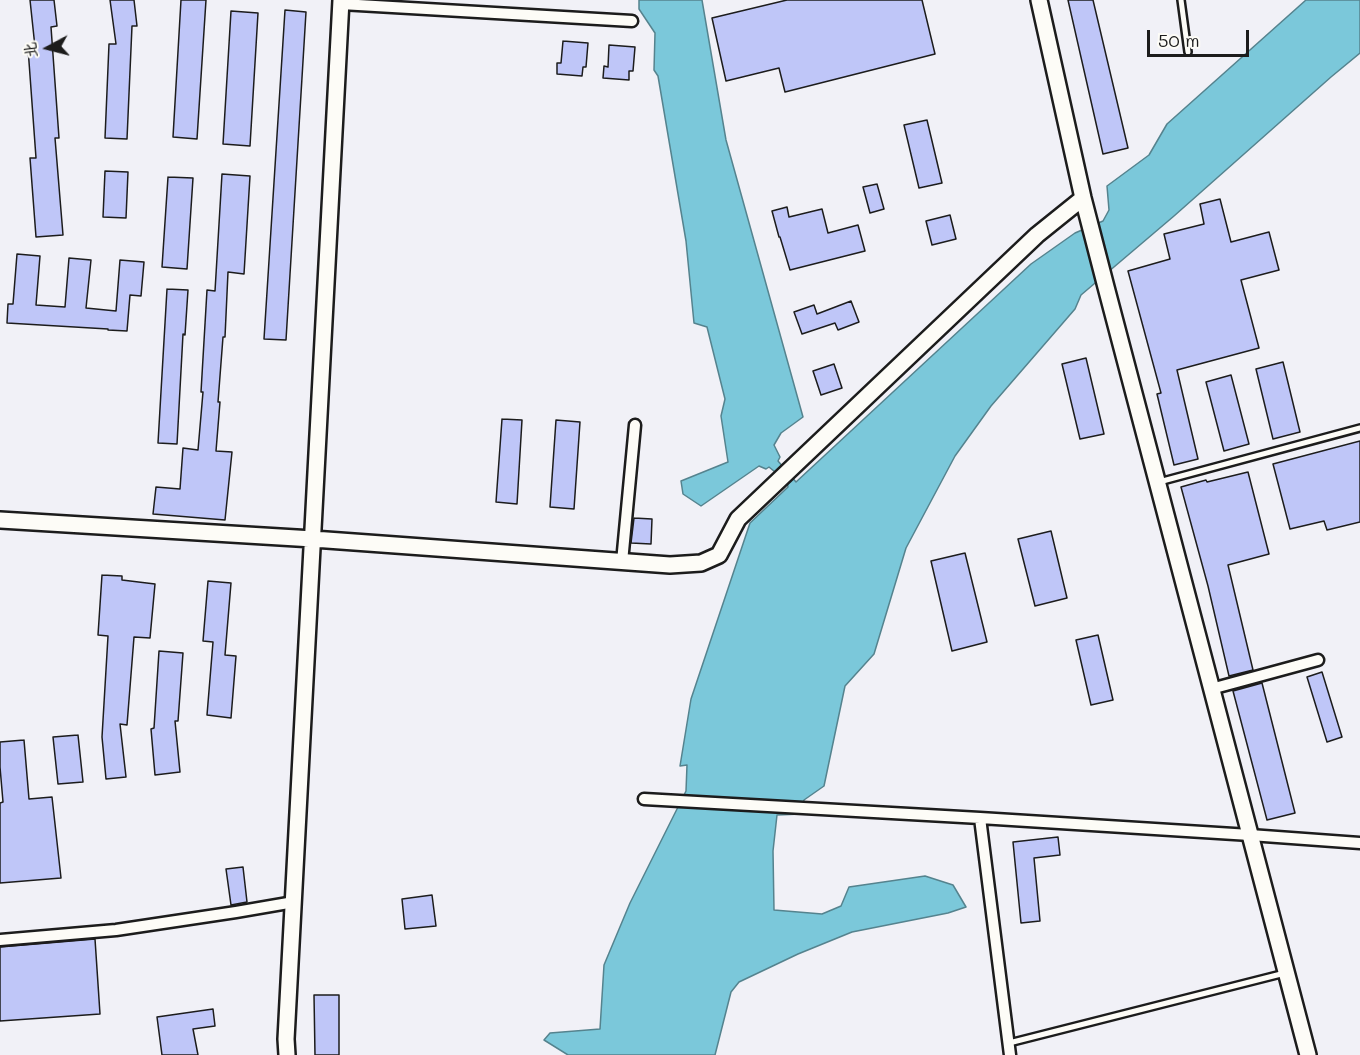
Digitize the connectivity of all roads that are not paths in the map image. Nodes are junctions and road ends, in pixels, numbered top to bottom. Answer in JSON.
{"nodes":[{"id":1,"x":1039,"y":0,"type":"edge"},
{"id":2,"x":1181,"y":0,"type":"edge"},
{"id":3,"x":341,"y":2,"type":"edge"},
{"id":4,"x":632,"y":21,"type":"dead end"},
{"id":5,"x":1188,"y":52,"type":"dead end"},
{"id":6,"x":1083,"y":198,"type":"junction"},
{"id":7,"x":635,"y":425,"type":"dead end"},
{"id":8,"x":1360,"y":428,"type":"edge"},
{"id":9,"x":1157,"y":482,"type":"junction"},
{"id":10,"x":0,"y":520,"type":"edge"},
{"id":11,"x":313,"y":539,"type":"junction"},
{"id":12,"x":622,"y":562,"type":"junction"},
{"id":13,"x":1318,"y":660,"type":"dead end"},
{"id":14,"x":1211,"y":688,"type":"junction"},
{"id":15,"x":644,"y":799,"type":"dead end"},
{"id":16,"x":980,"y":818,"type":"junction"},
{"id":17,"x":1250,"y":835,"type":"junction"},
{"id":18,"x":1360,"y":843,"type":"edge"},
{"id":19,"x":294,"y":902,"type":"junction"},
{"id":20,"x":0,"y":940,"type":"edge"},
{"id":21,"x":1286,"y":973,"type":"junction"},
{"id":22,"x":1009,"y":1049,"type":"edge"},
{"id":23,"x":287,"y":1055,"type":"edge"},
{"id":24,"x":1308,"y":1055,"type":"edge"}],
"edges":[{"from":1,"to":6,"type":"street"},
{"from":2,"to":5,"type":"lane"},
{"from":3,"to":4,"type":"street"},
{"from":3,"to":11,"type":"street"},
{"from":6,"to":9,"type":"street"},
{"from":6,"to":12,"type":"street"},
{"from":7,"to":12,"type":"street"},
{"from":8,"to":9,"type":"lane"},
{"from":9,"to":14,"type":"street"},
{"from":10,"to":11,"type":"street"},
{"from":11,"to":12,"type":"street"},
{"from":11,"to":19,"type":"street"},
{"from":13,"to":14,"type":"street"},
{"from":14,"to":17,"type":"street"},
{"from":15,"to":16,"type":"street"},
{"from":16,"to":17,"type":"street"},
{"from":16,"to":22,"type":"street"},
{"from":17,"to":18,"type":"street"},
{"from":17,"to":21,"type":"street"},
{"from":19,"to":20,"type":"street"},
{"from":19,"to":23,"type":"street"},
{"from":21,"to":22,"type":"lane"},
{"from":21,"to":24,"type":"street"}]}
